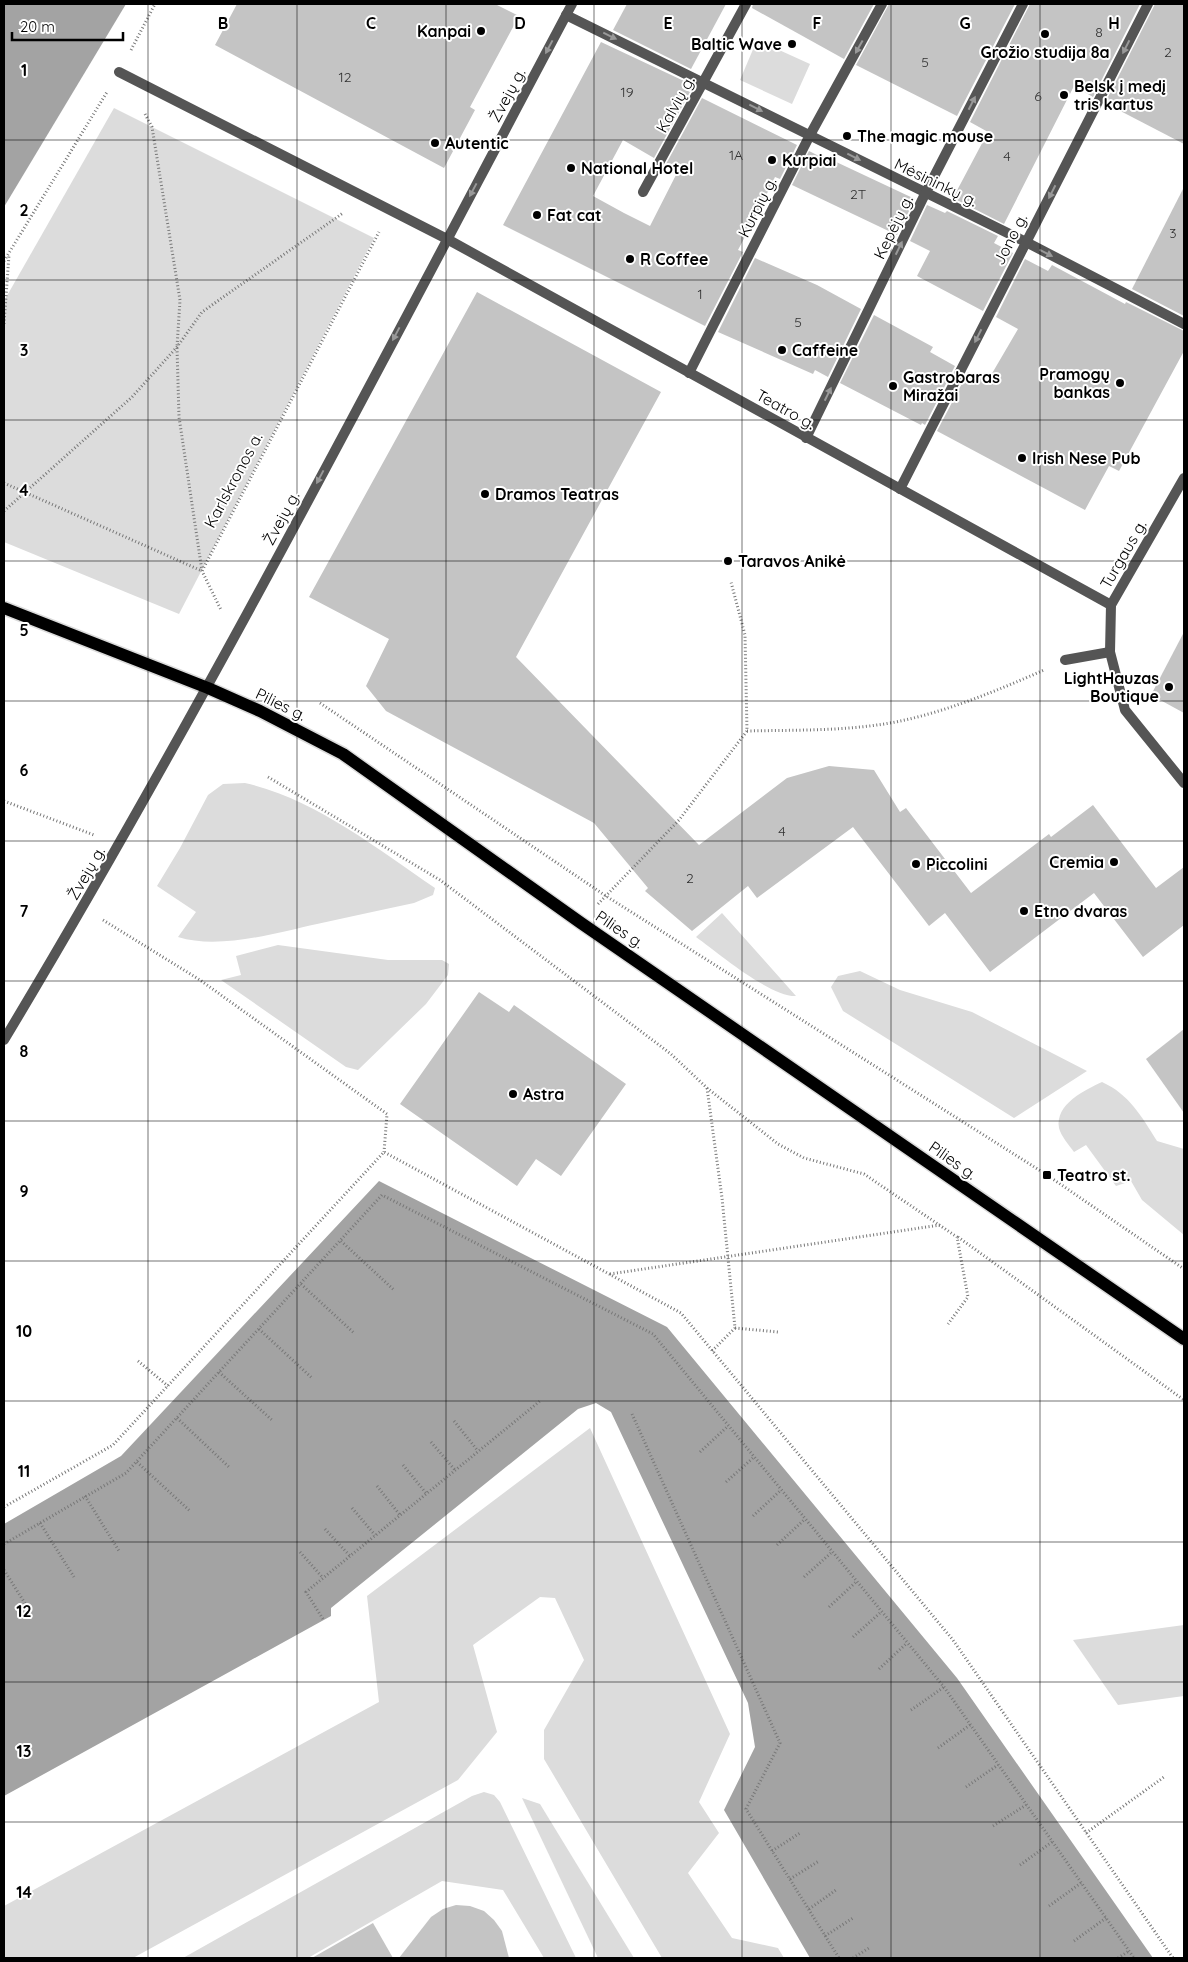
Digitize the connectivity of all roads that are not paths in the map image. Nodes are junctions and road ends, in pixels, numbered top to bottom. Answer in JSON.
{"nodes":[{"id":1,"x":572,"y":4,"type":"edge"},
{"id":2,"x":746,"y":4,"type":"edge"},
{"id":3,"x":882,"y":4,"type":"edge"},
{"id":4,"x":1022,"y":4,"type":"edge"},
{"id":5,"x":1148,"y":4,"type":"edge"},
{"id":6,"x":566,"y":15,"type":"junction"},
{"id":7,"x":119,"y":72,"type":"road end"},
{"id":8,"x":705,"y":82,"type":"junction"},
{"id":9,"x":810,"y":135,"type":"junction"},
{"id":10,"x":643,"y":192,"type":"dead end"},
{"id":11,"x":925,"y":194,"type":"junction"},
{"id":12,"x":446,"y":240,"type":"junction"},
{"id":13,"x":1026,"y":242,"type":"junction"},
{"id":14,"x":1184,"y":324,"type":"edge"},
{"id":15,"x":689,"y":373,"type":"junction"},
{"id":16,"x":806,"y":438,"type":"junction"},
{"id":17,"x":1184,"y":478,"type":"edge"},
{"id":18,"x":900,"y":489,"type":"junction"},
{"id":19,"x":1111,"y":605,"type":"junction"},
{"id":20,"x":4,"y":608,"type":"edge"},
{"id":21,"x":1110,"y":652,"type":"junction"},
{"id":22,"x":1065,"y":660,"type":"road end"},
{"id":23,"x":208,"y":688,"type":"junction"},
{"id":24,"x":1184,"y":783,"type":"edge"},
{"id":25,"x":4,"y":1040,"type":"edge"},
{"id":26,"x":1184,"y":1339,"type":"edge"}],
"edges":[{"from":1,"to":6,"type":"street","name":"Žvejų g."},
{"from":2,"to":8,"type":"street","name":"Kalvių g."},
{"from":3,"to":9,"type":"street","name":"Kurpių g.","one_way":true},
{"from":11,"to":4,"type":"street","name":"Kepėjų g.","one_way":true},
{"from":5,"to":13,"type":"street","name":"Jono g.","one_way":true},
{"from":6,"to":8,"type":"street","name":"Mėsininkų g.","one_way":true},
{"from":6,"to":12,"type":"street","name":"Žvejų g.","one_way":true},
{"from":7,"to":12,"type":"street"},
{"from":8,"to":9,"type":"street","name":"Mėsininkų g.","one_way":true},
{"from":8,"to":10,"type":"street","name":"Kalvių g."},
{"from":9,"to":11,"type":"street","name":"Mėsininkų g.","one_way":true},
{"from":9,"to":15,"type":"street","name":"Kurpių g."},
{"from":11,"to":13,"type":"street","name":"Mėsininkų g."},
{"from":16,"to":11,"type":"street","name":"Kepėjų g.","one_way":true},
{"from":12,"to":15,"type":"street","name":"Teatro g."},
{"from":12,"to":23,"type":"street","name":"Žvejų g.","one_way":true},
{"from":13,"to":14,"type":"street","name":"Mėsininkų g.","one_way":true},
{"from":13,"to":18,"type":"street","name":"Jono g.","one_way":true},
{"from":15,"to":16,"type":"street","name":"Teatro g."},
{"from":16,"to":18,"type":"street","name":"Teatro g."},
{"from":17,"to":19,"type":"street","name":"Turgaus g."},
{"from":18,"to":19,"type":"street","name":"Teatro g."},
{"from":19,"to":21,"type":"street","name":"Turgaus g."},
{"from":20,"to":23,"type":"main road","name":"Pilies g."},
{"from":21,"to":22,"type":"street"},
{"from":21,"to":24,"type":"street","name":"Turgaus g."},
{"from":23,"to":25,"type":"street","name":"Žvejų g."},
{"from":23,"to":26,"type":"main road","name":"Pilies g."}]}
